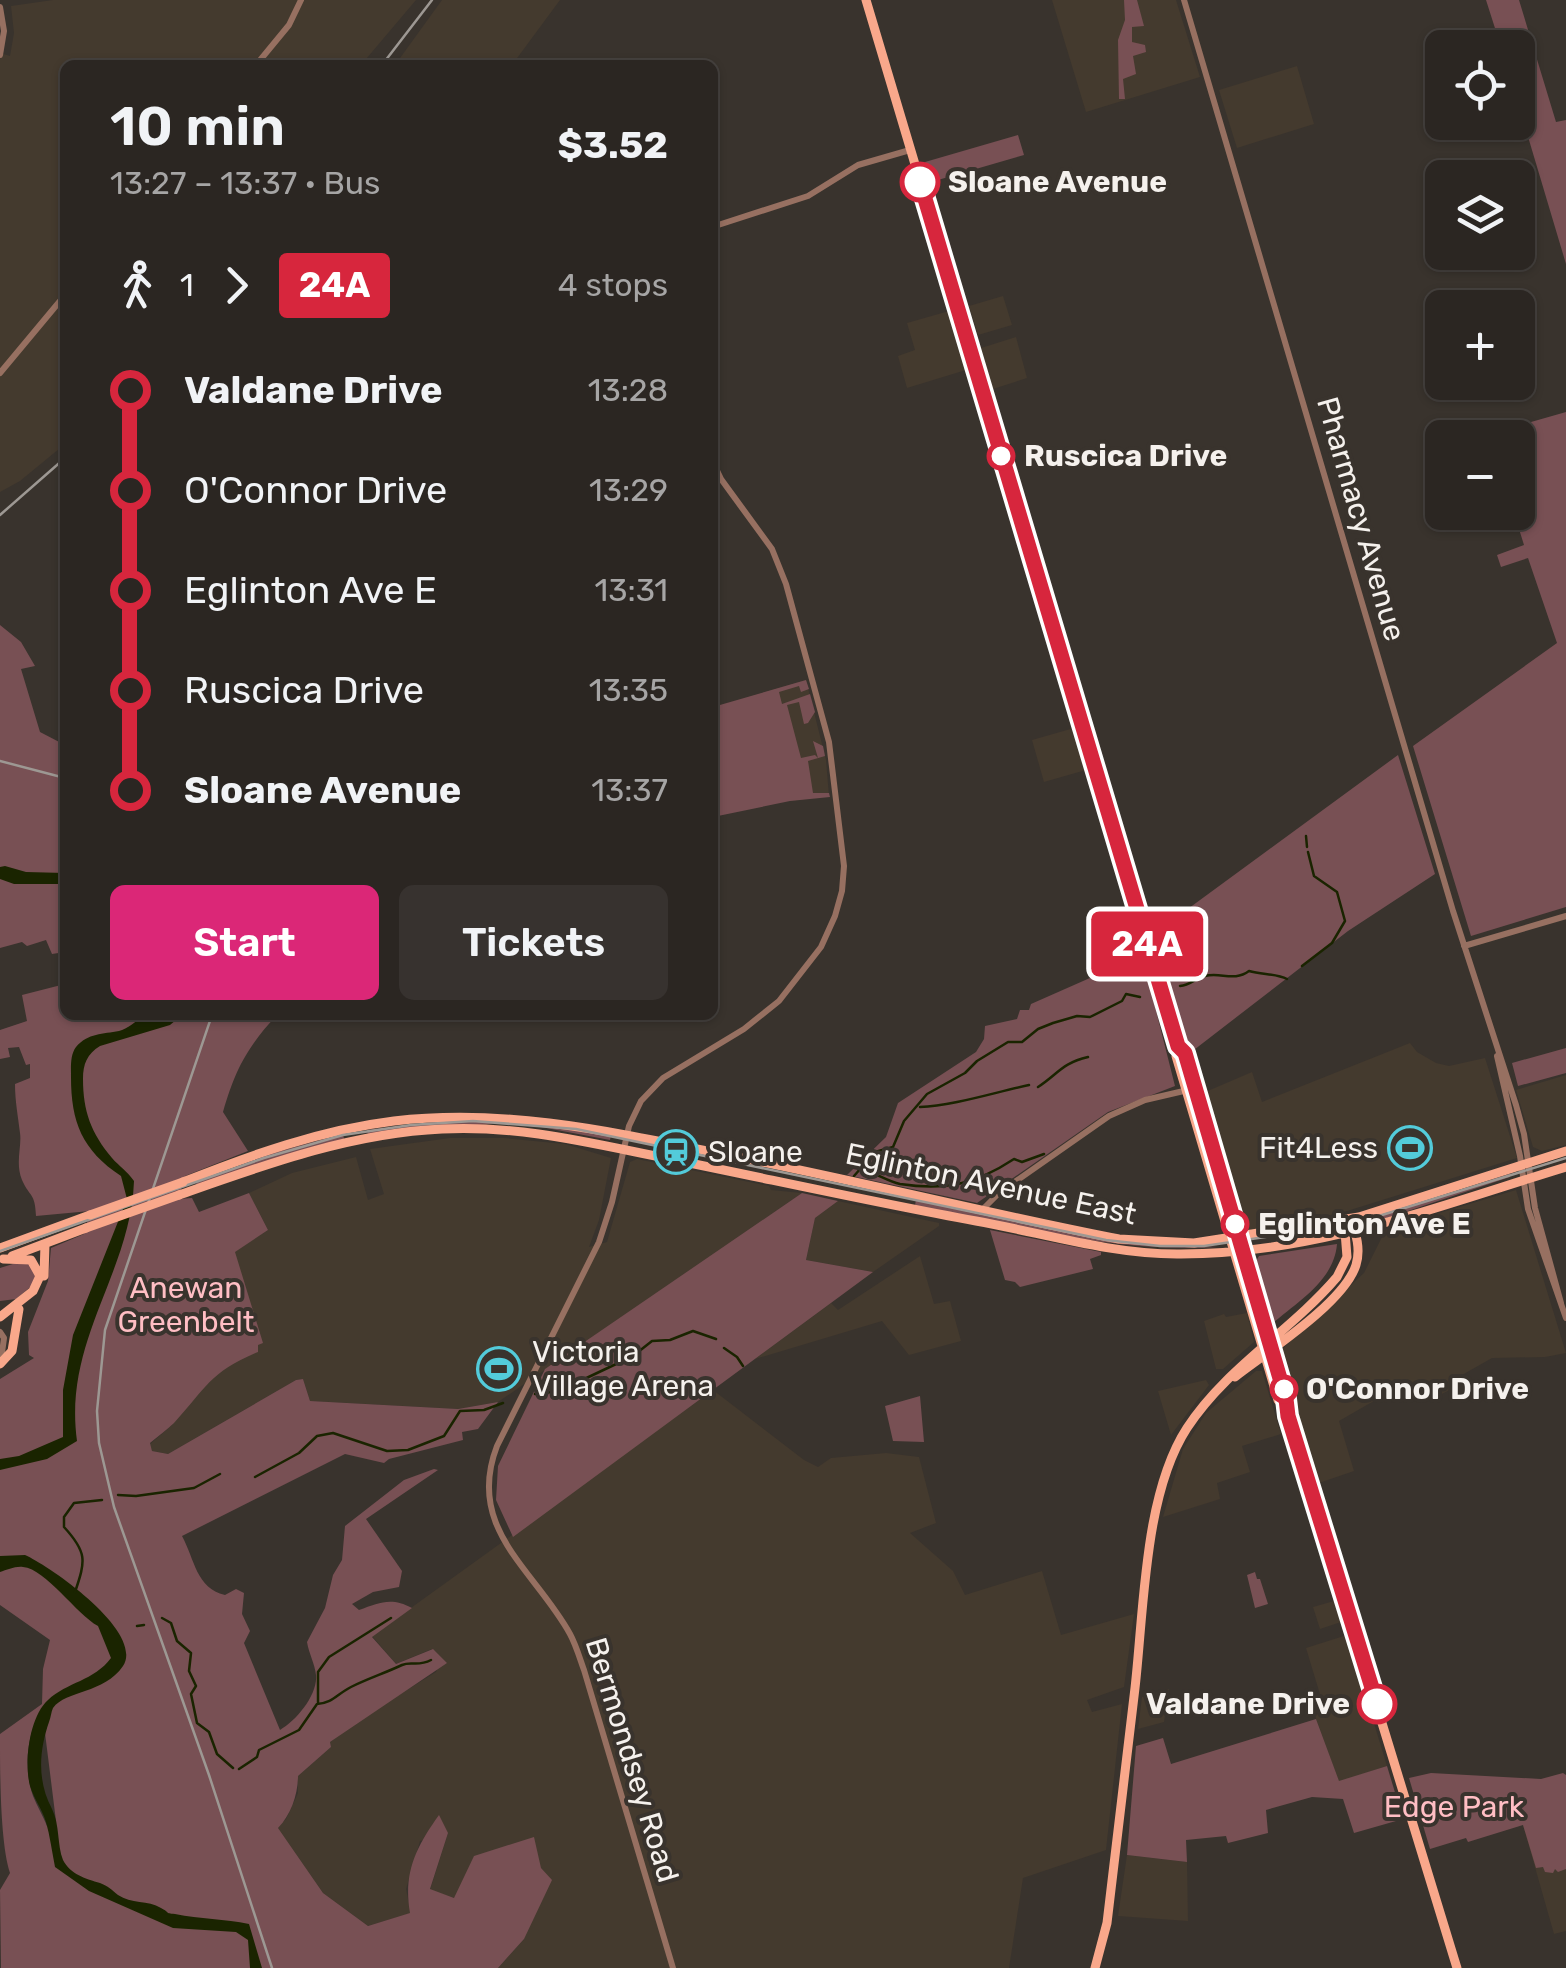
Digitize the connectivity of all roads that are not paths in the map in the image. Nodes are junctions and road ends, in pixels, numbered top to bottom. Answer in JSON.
{"nodes":[{"id":1,"x":300,"y":0,"type":"edge"},
{"id":2,"x":866,"y":0,"type":"edge"},
{"id":3,"x":1184,"y":0,"type":"edge"},
{"id":4,"x":0,"y":7,"type":"edge"},
{"id":5,"x":0,"y":55,"type":"edge"},
{"id":6,"x":260,"y":60,"type":"edge"},
{"id":7,"x":910,"y":150,"type":"junction"},
{"id":8,"x":718,"y":225,"type":"edge"},
{"id":9,"x":60,"y":301,"type":"edge"},
{"id":10,"x":0,"y":373,"type":"edge"},
{"id":11,"x":718,"y":473,"type":"edge"},
{"id":12,"x":1566,"y":916,"type":"edge"},
{"id":13,"x":1464,"y":946,"type":"junction"},
{"id":14,"x":1190,"y":1090,"type":"junction"},
{"id":15,"x":627,"y":1134,"type":"junction"},
{"id":16,"x":624,"y":1150,"type":"junction"},
{"id":17,"x":1566,"y":1151,"type":"edge"},
{"id":18,"x":1525,"y":1164,"type":"junction"},
{"id":19,"x":1566,"y":1167,"type":"edge"},
{"id":20,"x":1526,"y":1179,"type":"junction"},
{"id":21,"x":1002,"y":1191,"type":"junction"},
{"id":22,"x":983,"y":1209,"type":"junction"},
{"id":23,"x":1006,"y":1214,"type":"junction"},
{"id":24,"x":1347,"y":1219,"type":"junction"},
{"id":25,"x":1351,"y":1234,"type":"junction"},
{"id":26,"x":34,"y":1235,"type":"junction"},
{"id":27,"x":1234,"y":1237,"type":"junction"},
{"id":28,"x":0,"y":1238,"type":"edge"},
{"id":29,"x":45,"y":1244,"type":"junction"},
{"id":30,"x":0,"y":1248,"type":"edge"},
{"id":31,"x":1238,"y":1251,"type":"junction"},
{"id":32,"x":2,"y":1260,"type":"edge"},
{"id":33,"x":0,"y":1305,"type":"edge"},
{"id":34,"x":20,"y":1306,"type":"junction"},
{"id":35,"x":0,"y":1318,"type":"edge"},
{"id":36,"x":1566,"y":1318,"type":"edge"},
{"id":37,"x":1264,"y":1325,"type":"junction"},
{"id":38,"x":0,"y":1332,"type":"edge"},
{"id":39,"x":1284,"y":1334,"type":"junction"},
{"id":40,"x":1267,"y":1348,"type":"junction"},
{"id":41,"x":0,"y":1362,"type":"edge"},
{"id":42,"x":1273,"y":1368,"type":"junction"},
{"id":43,"x":1245,"y":1370,"type":"junction"},
{"id":44,"x":1220,"y":1386,"type":"junction"},
{"id":45,"x":674,"y":1968,"type":"edge"},
{"id":46,"x":1095,"y":1968,"type":"edge"},
{"id":47,"x":1457,"y":1968,"type":"edge"}],
"edges":[{"from":1,"to":6,"type":"street"},
{"from":2,"to":7,"type":"main road"},
{"from":3,"to":13,"type":"street","name":"Pharmacy Avenue"},
{"from":4,"to":5,"type":"street"},
{"from":7,"to":8,"type":"street"},
{"from":7,"to":14,"type":"main road"},
{"from":9,"to":10,"type":"street"},
{"from":11,"to":15,"type":"street"},
{"from":12,"to":13,"type":"street"},
{"from":13,"to":18,"type":"street","name":"Pharmacy Avenue"},
{"from":14,"to":21,"type":"street"},
{"from":14,"to":27,"type":"main road"},
{"from":15,"to":16,"type":"street","name":"Bermondsey Road"},
{"from":15,"to":22,"type":"main road","name":"Eglinton Avenue East"},
{"from":15,"to":26,"type":"main road","name":"Eglinton Avenue East","bridge":true},
{"from":16,"to":29,"type":"main road","name":"Eglinton Avenue East","bridge":true},
{"from":16,"to":31,"type":"main road","name":"Eglinton Avenue East"},
{"from":16,"to":45,"type":"street","name":"Bermondsey Road"},
{"from":17,"to":18,"type":"main road","name":"Eglinton Avenue East"},
{"from":18,"to":20,"type":"street","name":"Pharmacy Avenue"},
{"from":18,"to":24,"type":"main road","name":"Eglinton Avenue East"},
{"from":19,"to":20,"type":"main road","name":"Eglinton Avenue East"},
{"from":20,"to":25,"type":"main road","name":"Eglinton Avenue East"},
{"from":20,"to":36,"type":"street","name":"Pharmacy Avenue"},
{"from":21,"to":22,"type":"street"},
{"from":21,"to":23,"type":"street"},
{"from":22,"to":23,"type":"main road","name":"Eglinton Avenue East"},
{"from":23,"to":27,"type":"main road","name":"Eglinton Avenue East"},
{"from":24,"to":25,"type":"main road"},
{"from":24,"to":27,"type":"main road","name":"Eglinton Avenue East"},
{"from":25,"to":31,"type":"main road","name":"Eglinton Avenue East"},
{"from":25,"to":39,"type":"main road"},
{"from":26,"to":28,"type":"main road"},
{"from":26,"to":30,"type":"main road","name":"Eglinton Avenue East"},
{"from":27,"to":31,"type":"main road"},
{"from":29,"to":32,"type":"main road","name":"Eglinton Avenue East"},
{"from":29,"to":34,"type":"main road"},
{"from":31,"to":37,"type":"main road"},
{"from":31,"to":40,"type":"main road"},
{"from":32,"to":34,"type":"main road"},
{"from":33,"to":34,"type":"main road"},
{"from":34,"to":35,"type":"main road"},
{"from":34,"to":41,"type":"main road"},
{"from":37,"to":39,"type":"main road"},
{"from":37,"to":40,"type":"main road"},
{"from":38,"to":41,"type":"street"},
{"from":39,"to":40,"type":"main road"},
{"from":39,"to":42,"type":"main road"},
{"from":40,"to":42,"type":"main road"},
{"from":40,"to":43,"type":"main road"},
{"from":40,"to":44,"type":"main road"},
{"from":42,"to":43,"type":"main road"},
{"from":42,"to":47,"type":"main road"},
{"from":43,"to":44,"type":"main road"},
{"from":44,"to":46,"type":"main road"}]}
